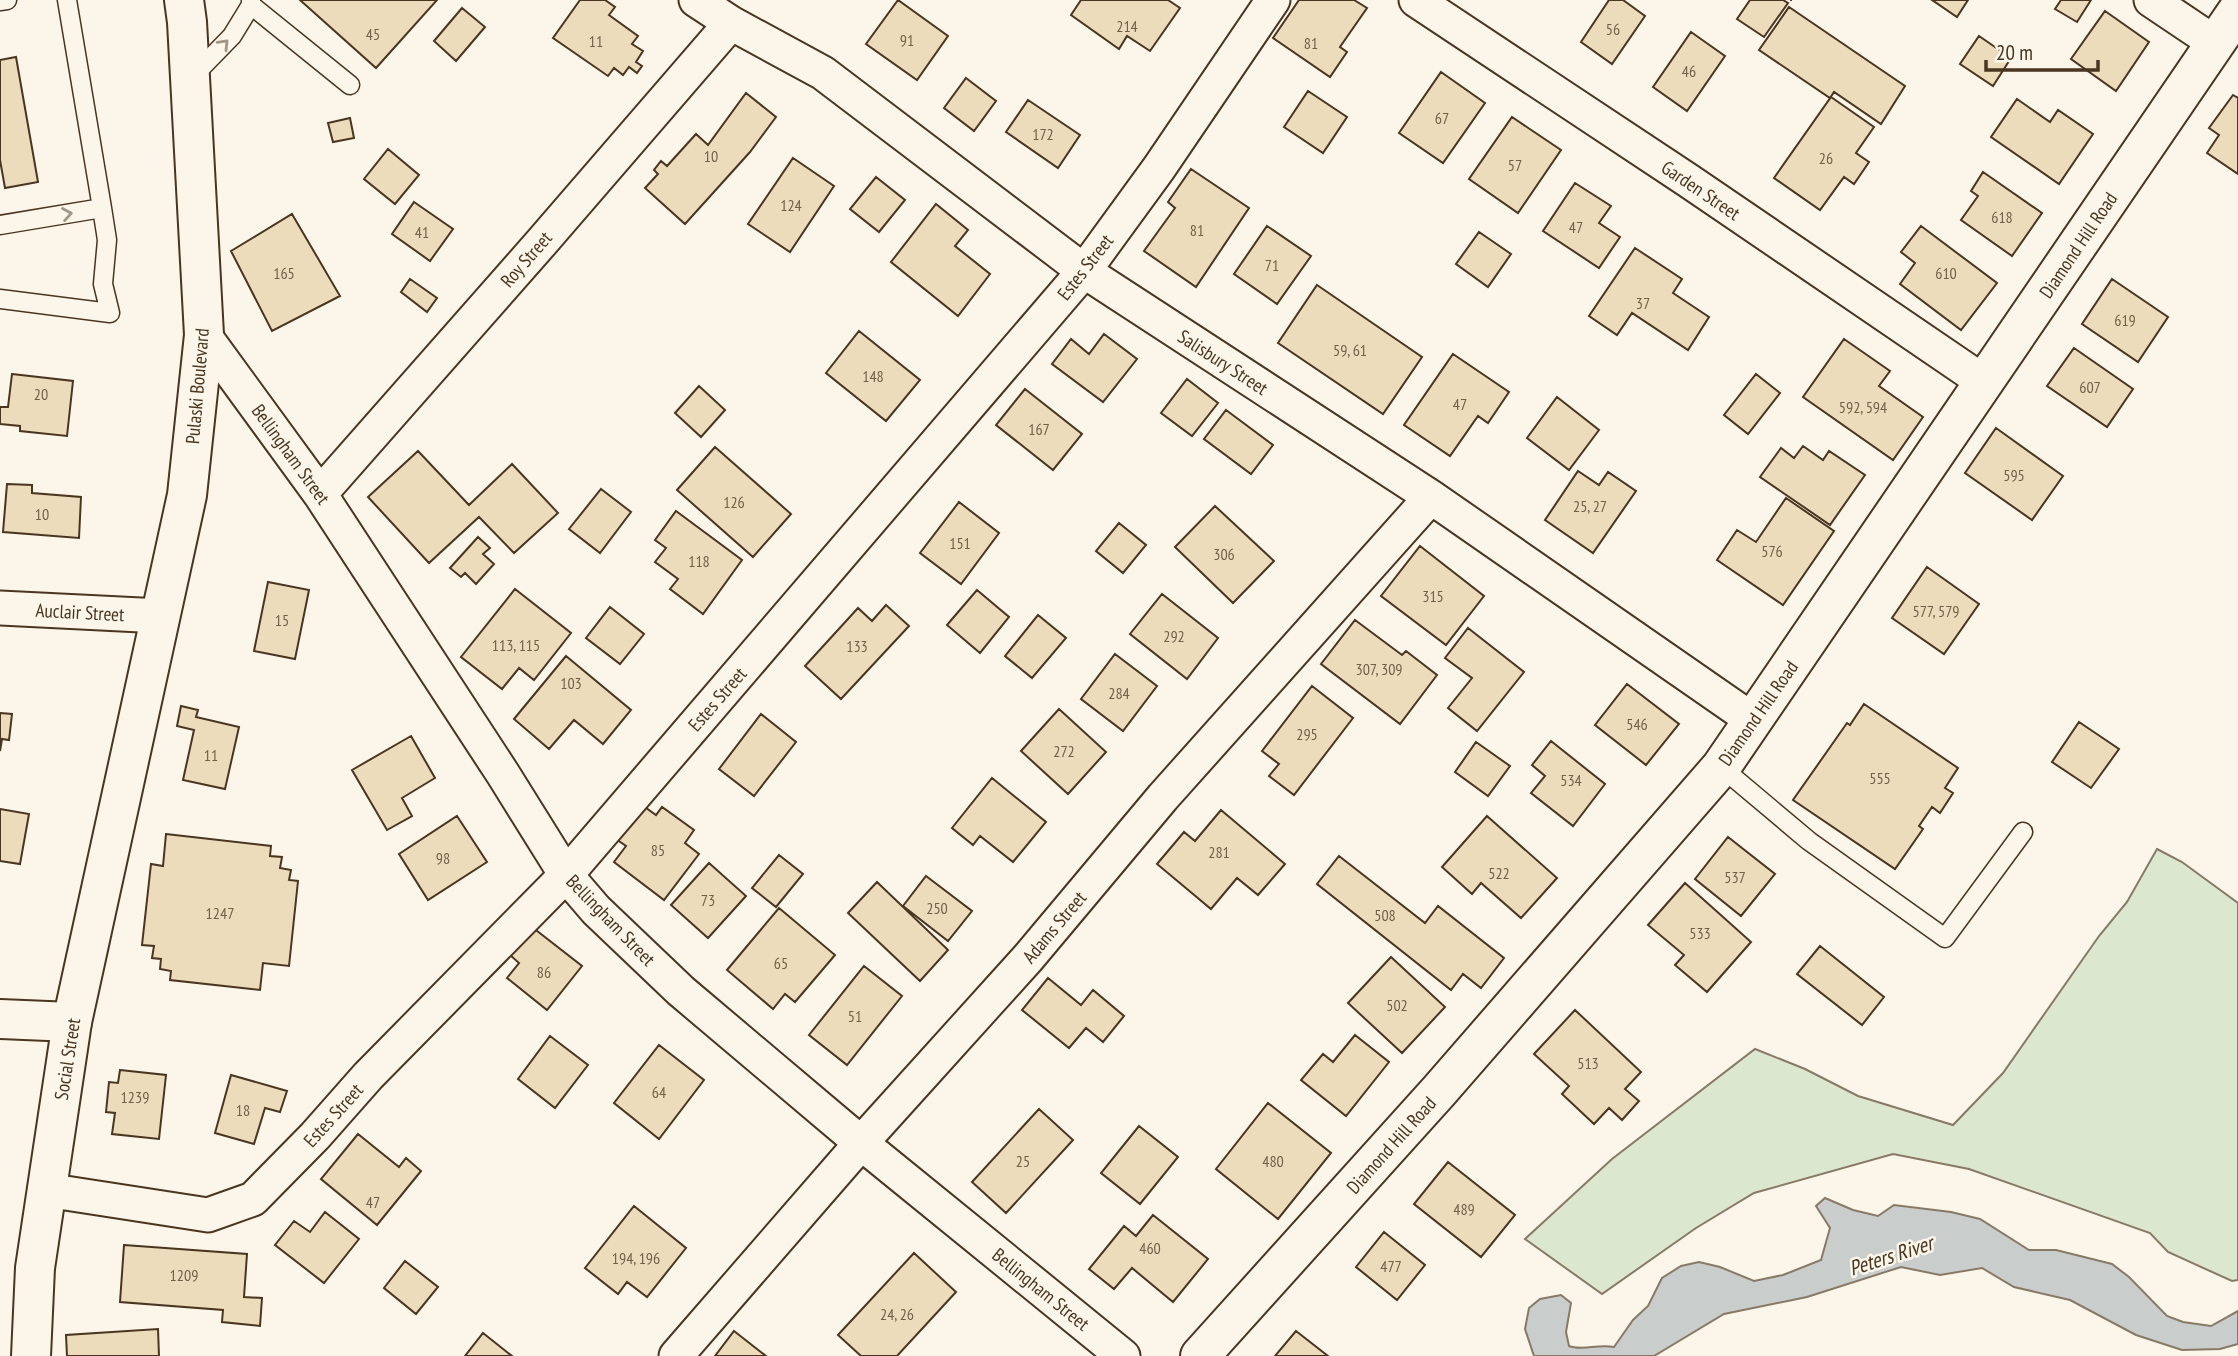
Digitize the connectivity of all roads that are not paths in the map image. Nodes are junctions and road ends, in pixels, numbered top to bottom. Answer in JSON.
{"nodes":[{"id":1,"x":7,"y":0,"type":"edge"},
{"id":2,"x":67,"y":0,"type":"edge"},
{"id":3,"x":184,"y":0,"type":"edge"},
{"id":4,"x":696,"y":0,"type":"edge"},
{"id":5,"x":1273,"y":0,"type":"edge"},
{"id":6,"x":1416,"y":0,"type":"edge"},
{"id":7,"x":2151,"y":0,"type":"edge"},
{"id":8,"x":0,"y":1,"type":"edge"},
{"id":9,"x":251,"y":3,"type":"edge"},
{"id":10,"x":2238,"y":10,"type":"edge"},
{"id":11,"x":731,"y":23,"type":"junction"},
{"id":12,"x":2215,"y":43,"type":"junction"},
{"id":13,"x":190,"y":79,"type":"junction"},
{"id":14,"x":351,"y":85,"type":"dead end"},
{"id":15,"x":102,"y":208,"type":"junction"},
{"id":16,"x":0,"y":225,"type":"edge"},
{"id":17,"x":1084,"y":271,"type":"junction"},
{"id":18,"x":0,"y":299,"type":"edge"},
{"id":19,"x":204,"y":335,"type":"junction"},
{"id":20,"x":1984,"y":382,"type":"junction"},
{"id":21,"x":320,"y":494,"type":"junction"},
{"id":22,"x":1431,"y":497,"type":"junction"},
{"id":23,"x":0,"y":608,"type":"edge"},
{"id":24,"x":161,"y":616,"type":"junction"},
{"id":25,"x":1754,"y":721,"type":"junction"},
{"id":26,"x":129,"y":766,"type":"joint"},
{"id":27,"x":1721,"y":767,"type":"junction"},
{"id":28,"x":2023,"y":832,"type":"dead end"},
{"id":29,"x":566,"y":876,"type":"junction"},
{"id":30,"x":0,"y":1019,"type":"edge"},
{"id":31,"x":72,"y":1021,"type":"junction"},
{"id":32,"x":862,"y":1143,"type":"junction"},
{"id":33,"x":47,"y":1190,"type":"junction"},
{"id":34,"x":31,"y":1356,"type":"edge"},
{"id":35,"x":676,"y":1356,"type":"edge"},
{"id":36,"x":1123,"y":1356,"type":"edge"},
{"id":37,"x":1200,"y":1356,"type":"edge"}],
"edges":[{"from":1,"to":8,"type":"lane"},
{"from":2,"to":15,"type":"lane"},
{"from":3,"to":13,"type":"main road","name":"Pulaski Boulevard"},
{"from":4,"to":11,"type":"street","name":"Salisbury Street"},
{"from":5,"to":17,"type":"street","name":"Estes Street"},
{"from":6,"to":20,"type":"street","name":"Garden Street"},
{"from":7,"to":12,"type":"street"},
{"from":13,"to":9,"type":"lane","one_way":true},
{"from":9,"to":14,"type":"lane"},
{"from":10,"to":12,"type":"main road","name":"Diamond Hill Road"},
{"from":11,"to":17,"type":"street","name":"Salisbury Street"},
{"from":11,"to":21,"type":"street","name":"Roy Street"},
{"from":12,"to":20,"type":"main road","name":"Diamond Hill Road"},
{"from":13,"to":19,"type":"main road","name":"Pulaski Boulevard"},
{"from":16,"to":15,"type":"lane","one_way":true},
{"from":15,"to":18,"type":"lane"},
{"from":17,"to":22,"type":"street","name":"Salisbury Street"},
{"from":17,"to":29,"type":"street","name":"Estes Street"},
{"from":19,"to":21,"type":"street","name":"Bellingham Street"},
{"from":19,"to":24,"type":"main road","name":"Pulaski Boulevard"},
{"from":20,"to":25,"type":"main road","name":"Diamond Hill Road"},
{"from":21,"to":29,"type":"street","name":"Bellingham Street"},
{"from":22,"to":25,"type":"street","name":"Salisbury Street"},
{"from":22,"to":32,"type":"street","name":"Adams Street"},
{"from":23,"to":24,"type":"street","name":"Auclair Street"},
{"from":24,"to":26,"type":"main road","name":"Pulaski Boulevard"},
{"from":25,"to":27,"type":"main road","name":"Diamond Hill Road"},
{"from":26,"to":31,"type":"main road","name":"Social Street"},
{"from":27,"to":28,"type":"lane"},
{"from":27,"to":37,"type":"main road","name":"Diamond Hill Road"},
{"from":29,"to":32,"type":"street","name":"Bellingham Street"},
{"from":29,"to":33,"type":"street","name":"Estes Street"},
{"from":30,"to":31,"type":"main road"},
{"from":31,"to":33,"type":"main road","name":"Social Street"},
{"from":32,"to":35,"type":"street","name":"Adams Street"},
{"from":32,"to":36,"type":"street","name":"Bellingham Street"},
{"from":33,"to":34,"type":"main road","name":"Social Street"}]}
